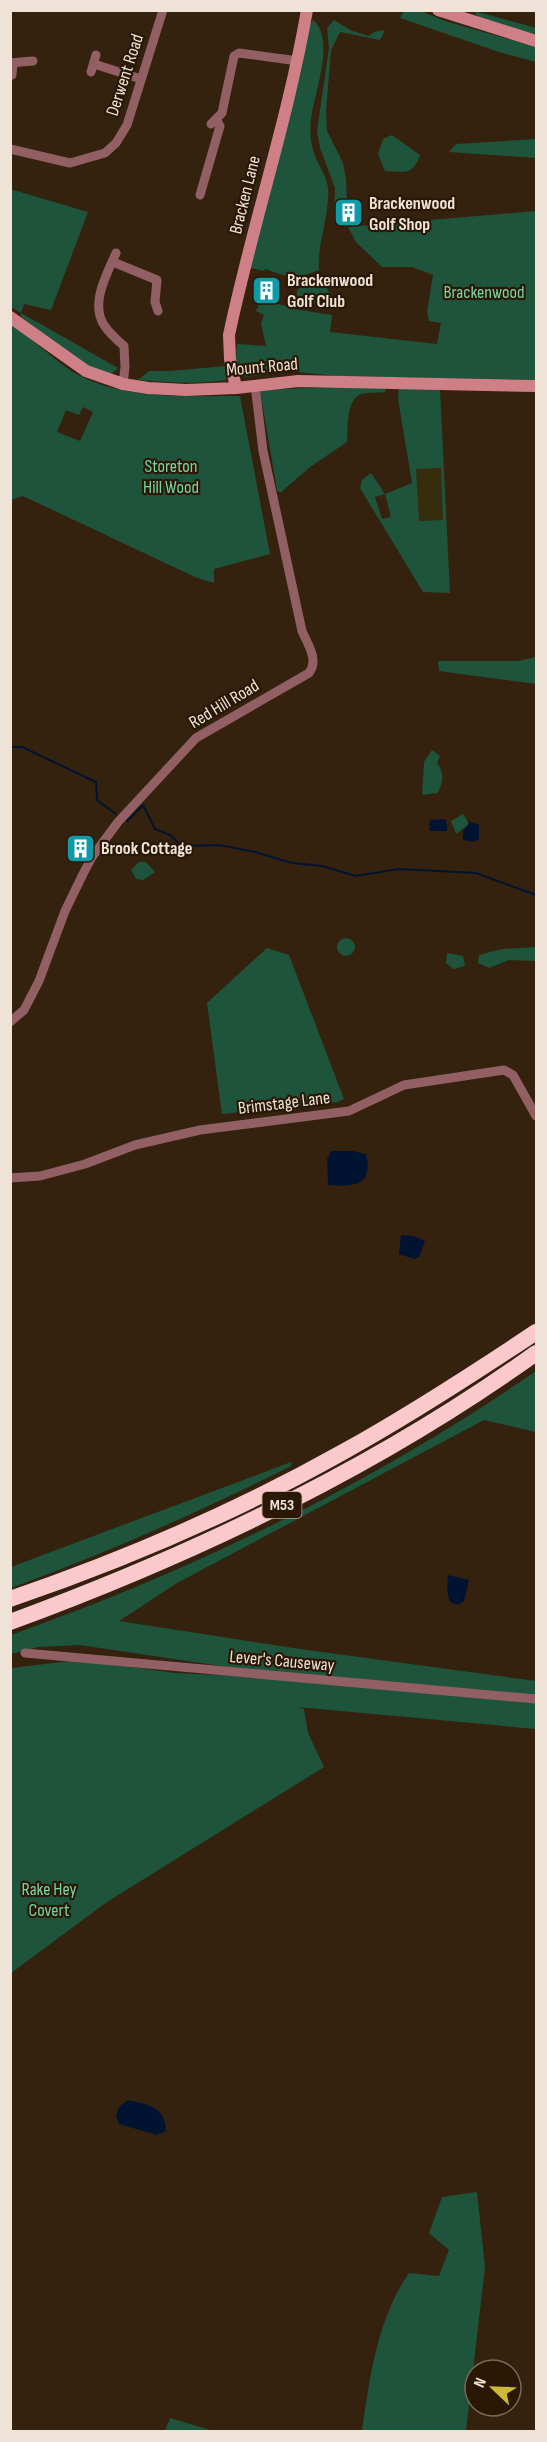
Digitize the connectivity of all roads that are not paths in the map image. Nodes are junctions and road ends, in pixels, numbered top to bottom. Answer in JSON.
{"nodes":[{"id":1,"x":163,"y":10,"type":"edge"},
{"id":2,"x":307,"y":10,"type":"edge"},
{"id":3,"x":438,"y":10,"type":"edge"},
{"id":4,"x":468,"y":16,"type":"edge"},
{"id":5,"x":537,"y":41,"type":"edge"},
{"id":6,"x":33,"y":61,"type":"dead end"},
{"id":7,"x":298,"y":61,"type":"junction"},
{"id":8,"x":11,"y":63,"type":"edge"},
{"id":9,"x":94,"y":64,"type":"dead end"},
{"id":10,"x":12,"y":75,"type":"dead end"},
{"id":11,"x":141,"y":79,"type":"junction"},
{"id":12,"x":10,"y":149,"type":"edge"},
{"id":13,"x":200,"y":195,"type":"dead end"},
{"id":14,"x":167,"y":276,"type":"dead end"},
{"id":15,"x":157,"y":280,"type":"junction"},
{"id":16,"x":154,"y":308,"type":"dead end"},
{"id":17,"x":10,"y":317,"type":"edge"},
{"id":18,"x":123,"y":384,"type":"junction"},
{"id":19,"x":255,"y":385,"type":"junction"},
{"id":20,"x":537,"y":386,"type":"edge"},
{"id":21,"x":236,"y":388,"type":"junction"},
{"id":22,"x":10,"y":1022,"type":"edge"},
{"id":23,"x":537,"y":1116,"type":"edge"},
{"id":24,"x":10,"y":1178,"type":"edge"},
{"id":25,"x":537,"y":1332,"type":"edge"},
{"id":26,"x":537,"y":1353,"type":"edge"},
{"id":27,"x":10,"y":1599,"type":"edge"},
{"id":28,"x":10,"y":1622,"type":"edge"},
{"id":29,"x":26,"y":1653,"type":"dead end"},
{"id":30,"x":537,"y":1700,"type":"edge"}],
"edges":[{"from":1,"to":11,"type":"street","name":"Derwent Road"},
{"from":2,"to":7,"type":"main road","name":"Bracken Lane"},
{"from":3,"to":4,"type":"main road"},
{"from":4,"to":5,"type":"main road"},
{"from":6,"to":8,"type":"street"},
{"from":7,"to":13,"type":"street"},
{"from":7,"to":21,"type":"main road","name":"Bracken Lane"},
{"from":8,"to":10,"type":"street"},
{"from":9,"to":11,"type":"street"},
{"from":11,"to":12,"type":"street","name":"Derwent Road"},
{"from":14,"to":15,"type":"street"},
{"from":15,"to":16,"type":"street"},
{"from":15,"to":18,"type":"street"},
{"from":17,"to":18,"type":"main road","name":"Mount Road"},
{"from":18,"to":21,"type":"main road","name":"Mount Road"},
{"from":19,"to":20,"type":"main road","name":"Mount Road"},
{"from":19,"to":21,"type":"main road","name":"Mount Road"},
{"from":19,"to":22,"type":"street","name":"Red Hill Road"},
{"from":23,"to":24,"type":"street","name":"Brimstage Lane"},
{"from":25,"to":27,"type":"highway","number":"M53"},
{"from":26,"to":28,"type":"highway","number":"M53"},
{"from":29,"to":30,"type":"street","name":"Lever's Causeway"}]}
